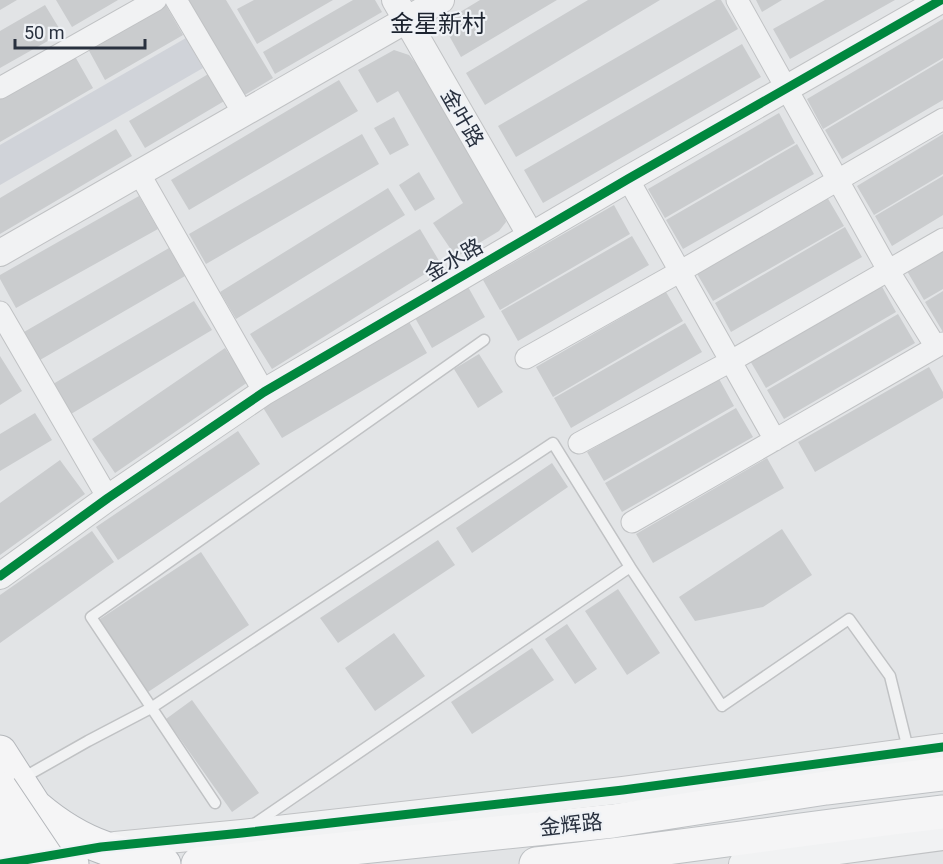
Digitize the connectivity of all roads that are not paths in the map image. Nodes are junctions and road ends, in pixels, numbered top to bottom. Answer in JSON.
{"nodes":[{"id":1,"x":156,"y":0,"type":"edge"},
{"id":2,"x":176,"y":0,"type":"edge"},
{"id":3,"x":441,"y":0,"type":"edge"},
{"id":4,"x":737,"y":0,"type":"edge"},
{"id":5,"x":941,"y":0,"type":"edge"},
{"id":6,"x":400,"y":10,"type":"edge"},
{"id":7,"x":0,"y":88,"type":"edge"},
{"id":8,"x":786,"y":89,"type":"junction"},
{"id":9,"x":243,"y":113,"type":"junction"},
{"id":10,"x":943,"y":119,"type":"edge"},
{"id":11,"x":139,"y":173,"type":"junction"},
{"id":12,"x":628,"y":179,"type":"junction"},
{"id":13,"x":838,"y":181,"type":"junction"},
{"id":14,"x":531,"y":236,"type":"junction"},
{"id":15,"x":943,"y":239,"type":"edge"},
{"id":16,"x":0,"y":253,"type":"edge"},
{"id":17,"x":888,"y":270,"type":"junction"},
{"id":18,"x":681,"y":271,"type":"junction"},
{"id":19,"x":0,"y":312,"type":"edge"},
{"id":20,"x":483,"y":340,"type":"dead end"},
{"id":21,"x":940,"y":345,"type":"edge"},
{"id":22,"x":526,"y":358,"type":"dead end"},
{"id":23,"x":730,"y":361,"type":"junction"},
{"id":24,"x":264,"y":392,"type":"junction"},
{"id":25,"x":775,"y":440,"type":"junction"},
{"id":26,"x":579,"y":443,"type":"dead end"},
{"id":27,"x":108,"y":498,"type":"junction"},
{"id":28,"x":632,"y":522,"type":"dead end"},
{"id":29,"x":630,"y":567,"type":"junction"},
{"id":30,"x":0,"y":576,"type":"edge"},
{"id":31,"x":151,"y":708,"type":"junction"},
{"id":32,"x":943,"y":747,"type":"edge"},
{"id":33,"x":0,"y":752,"type":"edge"},
{"id":34,"x":917,"y":766,"type":"edge"},
{"id":35,"x":18,"y":792,"type":"edge"},
{"id":36,"x":215,"y":804,"type":"dead end"},
{"id":37,"x":943,"y":812,"type":"edge"},
{"id":38,"x":0,"y":832,"type":"edge"},
{"id":39,"x":242,"y":833,"type":"junction"},
{"id":40,"x":943,"y":837,"type":"edge"},
{"id":41,"x":100,"y":847,"type":"junction"},
{"id":42,"x":626,"y":859,"type":"edge"},
{"id":43,"x":63,"y":860,"type":"edge"},
{"id":44,"x":1,"y":864,"type":"edge"},
{"id":45,"x":22,"y":864,"type":"edge"},
{"id":46,"x":164,"y":864,"type":"edge"},
{"id":47,"x":198,"y":864,"type":"edge"},
{"id":48,"x":536,"y":864,"type":"edge"},
{"id":49,"x":742,"y":864,"type":"edge"}],
"edges":[{"from":1,"to":7,"type":"street"},
{"from":2,"to":9,"type":"street"},
{"from":3,"to":6,"type":"street"},
{"from":4,"to":8,"type":"street"},
{"from":5,"to":8,"type":"street","name":"金水路"},
{"from":6,"to":9,"type":"street"},
{"from":6,"to":14,"type":"street","name":"金叶路"},
{"from":8,"to":12,"type":"street","name":"金水路"},
{"from":8,"to":13,"type":"street"},
{"from":9,"to":11,"type":"street"},
{"from":10,"to":13,"type":"street"},
{"from":11,"to":16,"type":"street"},
{"from":11,"to":24,"type":"street"},
{"from":12,"to":14,"type":"street","name":"金水路"},
{"from":12,"to":18,"type":"street"},
{"from":13,"to":17,"type":"street"},
{"from":13,"to":18,"type":"street"},
{"from":14,"to":24,"type":"street","name":"金水路"},
{"from":15,"to":17,"type":"street"},
{"from":17,"to":21,"type":"street"},
{"from":17,"to":23,"type":"street"},
{"from":18,"to":22,"type":"street"},
{"from":18,"to":23,"type":"street"},
{"from":19,"to":27,"type":"street"},
{"from":20,"to":31,"type":"lane"},
{"from":21,"to":25,"type":"street"},
{"from":23,"to":25,"type":"street"},
{"from":23,"to":26,"type":"street"},
{"from":24,"to":27,"type":"street","name":"金水路"},
{"from":25,"to":28,"type":"street"},
{"from":27,"to":30,"type":"street","name":"金水路"},
{"from":29,"to":31,"type":"lane"},
{"from":29,"to":34,"type":"lane"},
{"from":29,"to":39,"type":"lane"},
{"from":31,"to":35,"type":"lane"},
{"from":31,"to":36,"type":"lane"},
{"from":32,"to":34,"type":"street"},
{"from":33,"to":35,"type":"main road"},
{"from":34,"to":39,"type":"street"},
{"from":34,"to":47,"type":"main road","name":"金辉路"},
{"from":35,"to":41,"type":"main road"},
{"from":35,"to":43,"type":"main road","bridge":true},
{"from":37,"to":42,"type":"main road","name":"金辉路"},
{"from":38,"to":45,"type":"main road","bridge":true},
{"from":39,"to":41,"type":"street"},
{"from":40,"to":49,"type":"street"},
{"from":41,"to":43,"type":"street"},
{"from":41,"to":46,"type":"main road"},
{"from":42,"to":48,"type":"main road","name":"金辉路"},
{"from":43,"to":44,"type":"street"}]}
